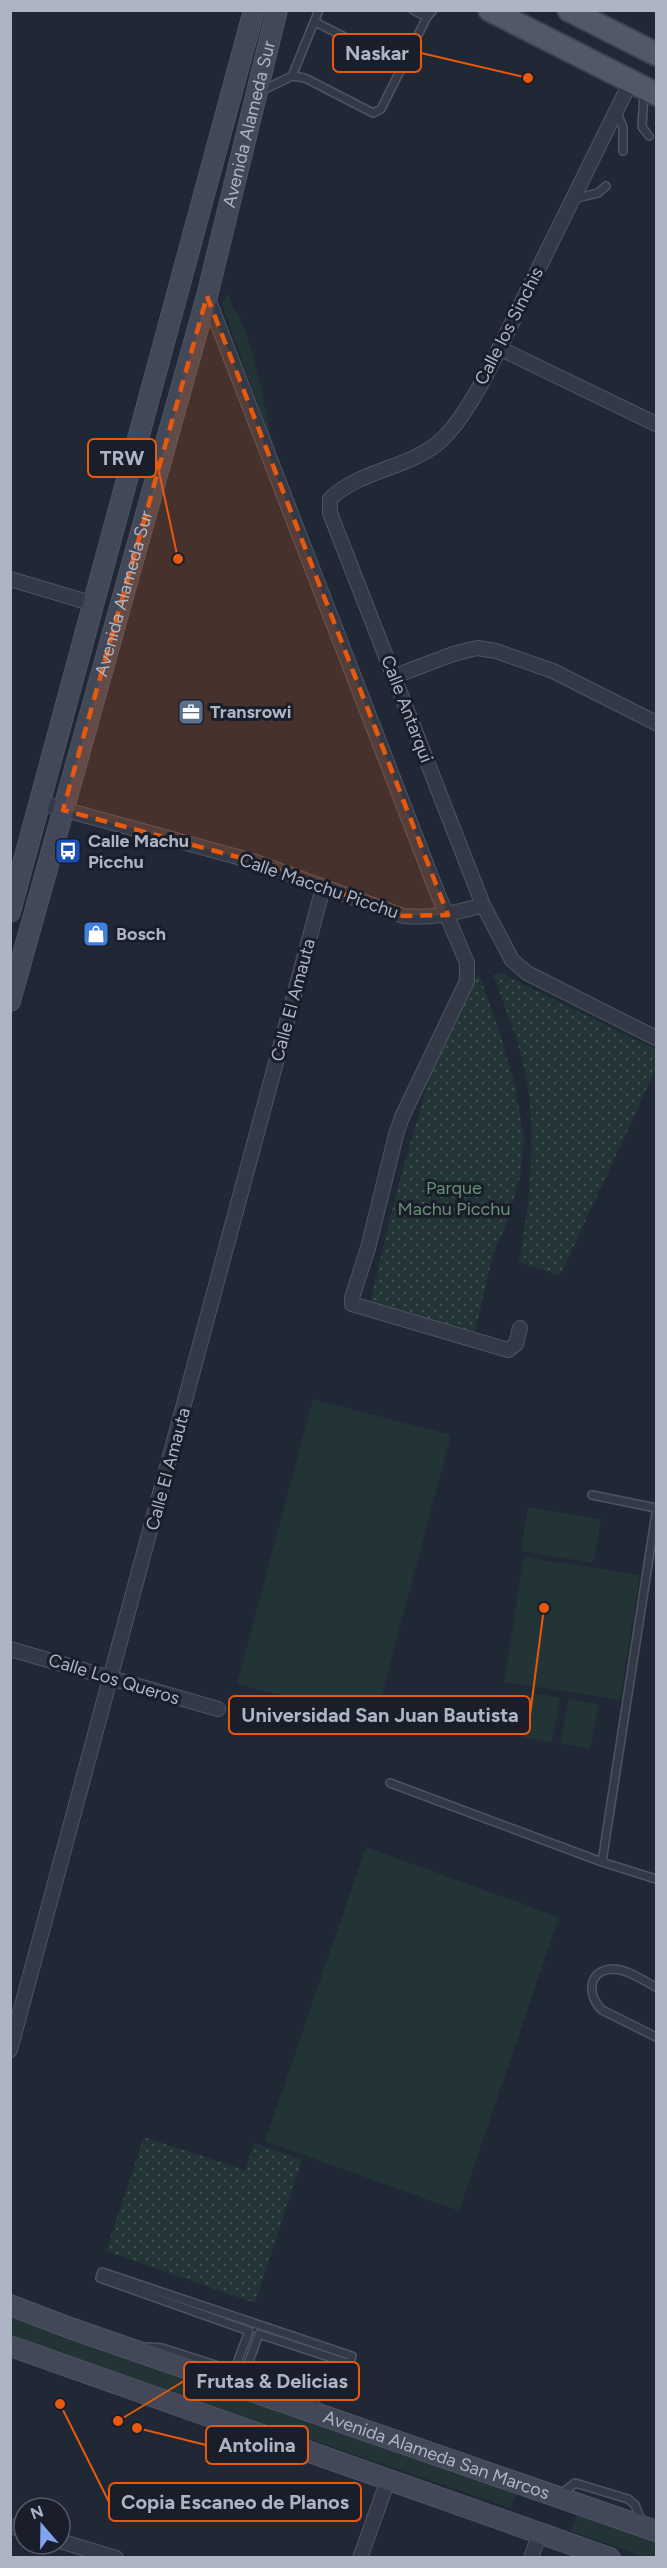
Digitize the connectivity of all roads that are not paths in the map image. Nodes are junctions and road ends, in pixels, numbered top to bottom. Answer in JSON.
{"nodes":[{"id":1,"x":254,"y":10,"type":"edge"},
{"id":2,"x":277,"y":10,"type":"edge"},
{"id":3,"x":319,"y":10,"type":"edge"},
{"id":4,"x":413,"y":10,"type":"edge"},
{"id":5,"x":433,"y":10,"type":"edge"},
{"id":6,"x":490,"y":10,"type":"edge"},
{"id":7,"x":569,"y":10,"type":"edge"},
{"id":8,"x":427,"y":16,"type":"junction"},
{"id":9,"x":315,"y":22,"type":"junction"},
{"id":10,"x":657,"y":54,"type":"edge"},
{"id":11,"x":402,"y":66,"type":"junction"},
{"id":12,"x":292,"y":76,"type":"junction"},
{"id":13,"x":644,"y":88,"type":"edge"},
{"id":14,"x":256,"y":93,"type":"junction"},
{"id":15,"x":616,"y":112,"type":"junction"},
{"id":16,"x":649,"y":136,"type":"dead end"},
{"id":17,"x":623,"y":151,"type":"dead end"},
{"id":18,"x":606,"y":186,"type":"dead end"},
{"id":19,"x":573,"y":199,"type":"junction"},
{"id":20,"x":207,"y":296,"type":"junction"},
{"id":21,"x":499,"y":348,"type":"junction"},
{"id":22,"x":657,"y":424,"type":"edge"},
{"id":23,"x":330,"y":513,"type":"joint"},
{"id":24,"x":10,"y":579,"type":"edge"},
{"id":25,"x":94,"y":604,"type":"junction"},
{"id":26,"x":395,"y":676,"type":"junction"},
{"id":27,"x":657,"y":723,"type":"edge"},
{"id":28,"x":40,"y":803,"type":"junction"},
{"id":29,"x":63,"y":810,"type":"junction"},
{"id":30,"x":323,"y":888,"type":"junction"},
{"id":31,"x":483,"y":904,"type":"junction"},
{"id":32,"x":10,"y":912,"type":"edge"},
{"id":33,"x":448,"y":915,"type":"junction"},
{"id":34,"x":10,"y":1001,"type":"edge"},
{"id":35,"x":657,"y":1038,"type":"edge"},
{"id":36,"x":520,"y":1328,"type":"dead end"},
{"id":37,"x":592,"y":1495,"type":"dead end"},
{"id":38,"x":657,"y":1508,"type":"edge"},
{"id":39,"x":657,"y":1513,"type":"edge"},
{"id":40,"x":10,"y":1649,"type":"edge"},
{"id":41,"x":112,"y":1677,"type":"junction"},
{"id":42,"x":218,"y":1709,"type":"dead end"},
{"id":43,"x":390,"y":1783,"type":"dead end"},
{"id":44,"x":602,"y":1862,"type":"junction"},
{"id":45,"x":657,"y":1879,"type":"edge"},
{"id":46,"x":657,"y":1987,"type":"edge"},
{"id":47,"x":657,"y":2037,"type":"edge"},
{"id":48,"x":10,"y":2050,"type":"edge"},
{"id":49,"x":10,"y":2305,"type":"edge"},
{"id":50,"x":10,"y":2346,"type":"edge"},
{"id":51,"x":124,"y":2347,"type":"junction"},
{"id":52,"x":332,"y":2419,"type":"junction"},
{"id":53,"x":388,"y":2480,"type":"junction"},
{"id":54,"x":650,"y":2529,"type":"edge"},
{"id":55,"x":540,"y":2532,"type":"junction"},
{"id":56,"x":72,"y":2544,"type":"edge"},
{"id":57,"x":115,"y":2557,"type":"edge"},
{"id":58,"x":360,"y":2558,"type":"edge"},
{"id":59,"x":531,"y":2558,"type":"edge"},
{"id":60,"x":610,"y":2558,"type":"edge"}],
"edges":[{"from":1,"to":25,"type":"main road","name":"Avenida Alameda Sur"},
{"from":2,"to":14,"type":"main road","name":"Avenida Alameda Sur"},
{"from":3,"to":9,"type":"lane"},
{"from":4,"to":8,"type":"lane"},
{"from":5,"to":8,"type":"lane"},
{"from":6,"to":13,"type":"main road"},
{"from":7,"to":10,"type":"main road"},
{"from":8,"to":11,"type":"lane"},
{"from":9,"to":11,"type":"lane"},
{"from":9,"to":12,"type":"lane"},
{"from":11,"to":12,"type":"lane"},
{"from":12,"to":14,"type":"lane"},
{"from":13,"to":15,"type":"street","name":"Calle los Sinchis"},
{"from":13,"to":16,"type":"lane"},
{"from":14,"to":20,"type":"main road","name":"Avenida Alameda Sur"},
{"from":15,"to":17,"type":"lane"},
{"from":15,"to":19,"type":"street","name":"Calle los Sinchis"},
{"from":18,"to":19,"type":"lane"},
{"from":19,"to":21,"type":"street","name":"Calle los Sinchis"},
{"from":20,"to":29,"type":"main road","name":"Avenida Alameda Sur"},
{"from":20,"to":33,"type":"street"},
{"from":21,"to":22,"type":"street"},
{"from":21,"to":23,"type":"street","name":"Calle los Sinchis"},
{"from":23,"to":26,"type":"street","name":"Calle Antarqui"},
{"from":24,"to":25,"type":"street"},
{"from":25,"to":28,"type":"main road","name":"Avenida Alameda Sur"},
{"from":26,"to":27,"type":"street"},
{"from":26,"to":31,"type":"street","name":"Calle Antarqui"},
{"from":28,"to":29,"type":"street","name":"Calle Macchu Picchu"},
{"from":28,"to":32,"type":"main road","name":"Avenida Alameda Sur"},
{"from":29,"to":30,"type":"street","name":"Calle Macchu Picchu"},
{"from":29,"to":34,"type":"main road","name":"Avenida Alameda Sur"},
{"from":30,"to":33,"type":"street","name":"Calle Macchu Picchu"},
{"from":30,"to":41,"type":"street","name":"Calle El Amauta"},
{"from":31,"to":33,"type":"street","name":"Calle Macchu Picchu"},
{"from":31,"to":35,"type":"street"},
{"from":33,"to":36,"type":"street"},
{"from":37,"to":38,"type":"lane"},
{"from":39,"to":44,"type":"lane"},
{"from":40,"to":41,"type":"street","name":"Calle Los Queros"},
{"from":41,"to":42,"type":"street","name":"Calle Los Queros"},
{"from":41,"to":48,"type":"street","name":"Calle El Amauta"},
{"from":43,"to":44,"type":"lane"},
{"from":44,"to":45,"type":"lane"},
{"from":46,"to":47,"type":"lane"},
{"from":49,"to":51,"type":"main road","name":"Avenida Alameda San Marcos"},
{"from":50,"to":53,"type":"main road"},
{"from":51,"to":52,"type":"main road","name":"Avenida Alameda San Marcos"},
{"from":51,"to":52,"type":"lane"},
{"from":52,"to":54,"type":"main road","name":"Avenida Alameda San Marcos"},
{"from":53,"to":55,"type":"main road"},
{"from":53,"to":58,"type":"street"},
{"from":55,"to":59,"type":"street"},
{"from":55,"to":60,"type":"main road"},
{"from":56,"to":57,"type":"street"}]}
